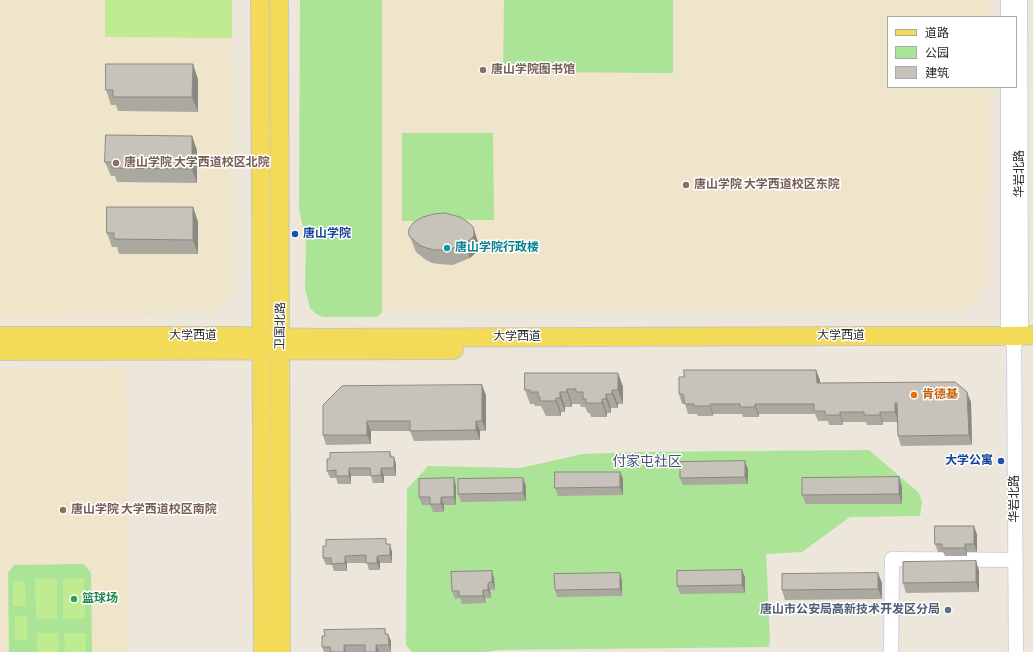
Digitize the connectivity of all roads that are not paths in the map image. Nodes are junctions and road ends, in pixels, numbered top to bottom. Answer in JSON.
{"nodes":[{"id":1,"x":260,"y":0,"type":"edge"},
{"id":2,"x":280,"y":0,"type":"edge"},
{"id":3,"x":1008,"y":0,"type":"edge"},
{"id":4,"x":1020,"y":0,"type":"edge"},
{"id":5,"x":1008,"y":16,"type":"edge"},
{"id":6,"x":1008,"y":88,"type":"edge"},
{"id":7,"x":0,"y":336,"type":"edge"},
{"id":8,"x":1022,"y":339,"type":"edge"},
{"id":9,"x":262,"y":344,"type":"junction"},
{"id":10,"x":281,"y":344,"type":"junction"},
{"id":11,"x":0,"y":351,"type":"edge"},
{"id":12,"x":1016,"y":560,"type":"junction"},
{"id":13,"x":263,"y":652,"type":"edge"},
{"id":14,"x":281,"y":652,"type":"edge"},
{"id":15,"x":891,"y":652,"type":"edge"},
{"id":16,"x":1016,"y":652,"type":"edge"}],
"edges":[{"from":1,"to":9,"type":"main road","name":"卫国北路"},
{"from":2,"to":10,"type":"main road","name":"卫国北路"},
{"from":3,"to":5,"type":"street"},
{"from":4,"to":8,"type":"street","name":"华岩北路"},
{"from":6,"to":8,"type":"street","name":"华岩北路"},
{"from":7,"to":9,"type":"main road","name":"大学西道"},
{"from":8,"to":10,"type":"main road","name":"大学西道"},
{"from":8,"to":12,"type":"street","name":"华岩北路"},
{"from":9,"to":10,"type":"main road","name":"大学西道"},
{"from":9,"to":11,"type":"main road","name":"大学西道"},
{"from":9,"to":13,"type":"main road","name":"卫国北路"},
{"from":10,"to":14,"type":"main road","name":"卫国北路"},
{"from":12,"to":15,"type":"street"},
{"from":12,"to":16,"type":"street","name":"华岩北路"}]}
